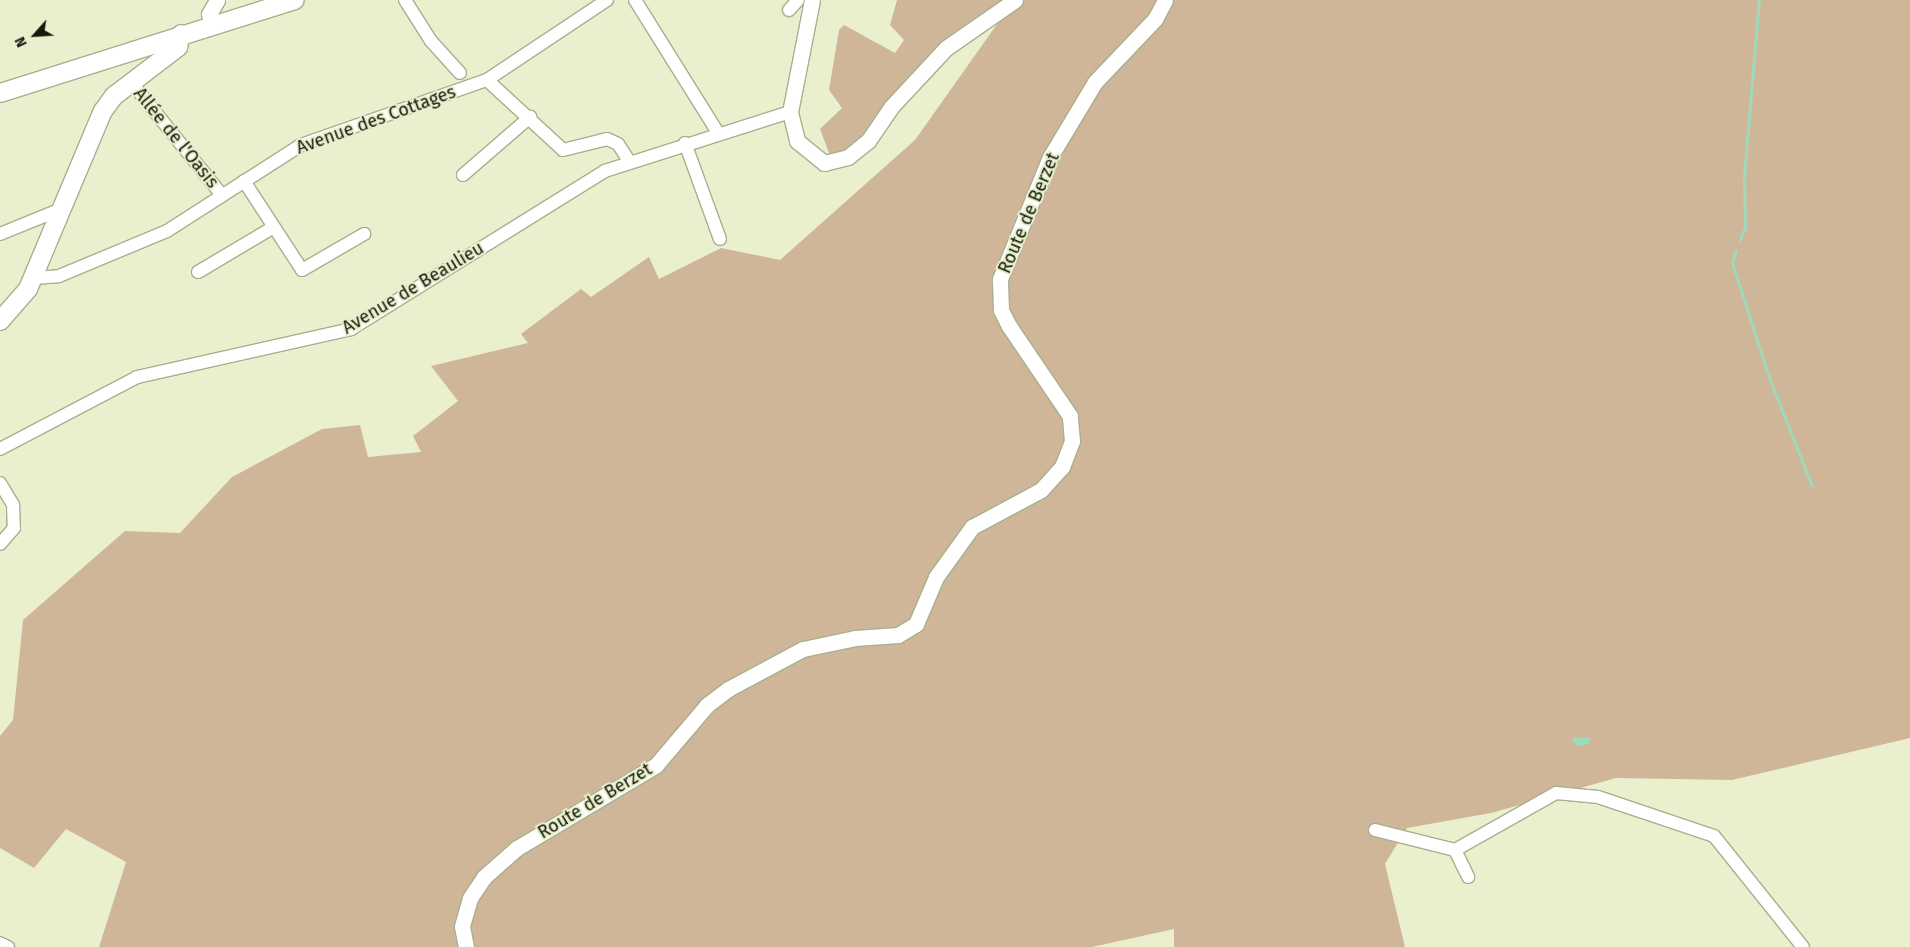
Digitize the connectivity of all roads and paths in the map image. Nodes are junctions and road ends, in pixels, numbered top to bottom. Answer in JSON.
{"nodes":[{"id":1,"x":217,"y":0,"type":"edge"},
{"id":2,"x":295,"y":0,"type":"edge"},
{"id":3,"x":405,"y":0,"type":"edge"},
{"id":4,"x":607,"y":0,"type":"edge"},
{"id":5,"x":635,"y":0,"type":"edge"},
{"id":6,"x":798,"y":0,"type":"edge"},
{"id":7,"x":812,"y":0,"type":"edge"},
{"id":8,"x":1015,"y":0,"type":"edge"},
{"id":9,"x":1165,"y":0,"type":"edge"},
{"id":10,"x":789,"y":10,"type":"dead end"},
{"id":11,"x":211,"y":23,"type":"junction"},
{"id":12,"x":180,"y":34,"type":"junction"},
{"id":13,"x":460,"y":73,"type":"dead end"},
{"id":14,"x":487,"y":80,"type":"junction"},
{"id":15,"x":131,"y":82,"type":"junction"},
{"id":16,"x":0,"y":93,"type":"edge"},
{"id":17,"x":790,"y":112,"type":"junction"},
{"id":18,"x":530,"y":117,"type":"junction"},
{"id":19,"x":718,"y":133,"type":"junction"},
{"id":20,"x":685,"y":143,"type":"junction"},
{"id":21,"x":629,"y":161,"type":"junction"},
{"id":22,"x":463,"y":175,"type":"dead end"},
{"id":23,"x":244,"y":181,"type":"junction"},
{"id":24,"x":222,"y":195,"type":"junction"},
{"id":25,"x":59,"y":210,"type":"junction"},
{"id":26,"x":272,"y":228,"type":"junction"},
{"id":27,"x":0,"y":234,"type":"edge"},
{"id":28,"x":364,"y":234,"type":"dead end"},
{"id":29,"x":720,"y":239,"type":"dead end"},
{"id":30,"x":198,"y":272,"type":"dead end"},
{"id":31,"x":33,"y":278,"type":"junction"},
{"id":32,"x":0,"y":321,"type":"edge"},
{"id":33,"x":0,"y":449,"type":"edge"},
{"id":34,"x":0,"y":483,"type":"edge"},
{"id":35,"x":0,"y":544,"type":"edge"},
{"id":36,"x":1375,"y":830,"type":"dead end"},
{"id":37,"x":1455,"y":850,"type":"junction"},
{"id":38,"x":1468,"y":877,"type":"dead end"},
{"id":39,"x":0,"y":943,"type":"edge"},
{"id":40,"x":8,"y":947,"type":"edge"},
{"id":41,"x":466,"y":947,"type":"edge"},
{"id":42,"x":1803,"y":947,"type":"edge"}],
"edges":[{"from":1,"to":11,"type":"street"},
{"from":2,"to":11,"type":"main road"},
{"from":3,"to":13,"type":"street"},
{"from":4,"to":14,"type":"street","name":"Avenue des Cottages"},
{"from":5,"to":19,"type":"street"},
{"from":6,"to":10,"type":"street"},
{"from":7,"to":17,"type":"street"},
{"from":8,"to":17,"type":"street"},
{"from":9,"to":41,"type":"street","name":"Route de Berzet"},
{"from":11,"to":12,"type":"main road"},
{"from":12,"to":15,"type":"main road"},
{"from":12,"to":16,"type":"main road"},
{"from":14,"to":18,"type":"street"},
{"from":14,"to":23,"type":"street","name":"Avenue des Cottages"},
{"from":15,"to":24,"type":"street","name":"Allée de l'Oasis"},
{"from":15,"to":25,"type":"main road"},
{"from":17,"to":19,"type":"street","name":"Avenue de Beaulieu"},
{"from":18,"to":21,"type":"street"},
{"from":18,"to":22,"type":"street"},
{"from":19,"to":20,"type":"street","name":"Avenue de Beaulieu"},
{"from":20,"to":21,"type":"street","name":"Avenue de Beaulieu"},
{"from":20,"to":29,"type":"street"},
{"from":21,"to":33,"type":"street","name":"Avenue de Beaulieu"},
{"from":23,"to":24,"type":"street","name":"Avenue des Cottages"},
{"from":23,"to":26,"type":"street"},
{"from":24,"to":31,"type":"street","name":"Avenue des Cottages"},
{"from":25,"to":27,"type":"street"},
{"from":25,"to":31,"type":"main road"},
{"from":26,"to":28,"type":"street"},
{"from":26,"to":30,"type":"street"},
{"from":31,"to":32,"type":"main road"},
{"from":34,"to":35,"type":"street"},
{"from":36,"to":37,"type":"street"},
{"from":37,"to":38,"type":"street"},
{"from":37,"to":42,"type":"street"},
{"from":39,"to":40,"type":"street"}]}
